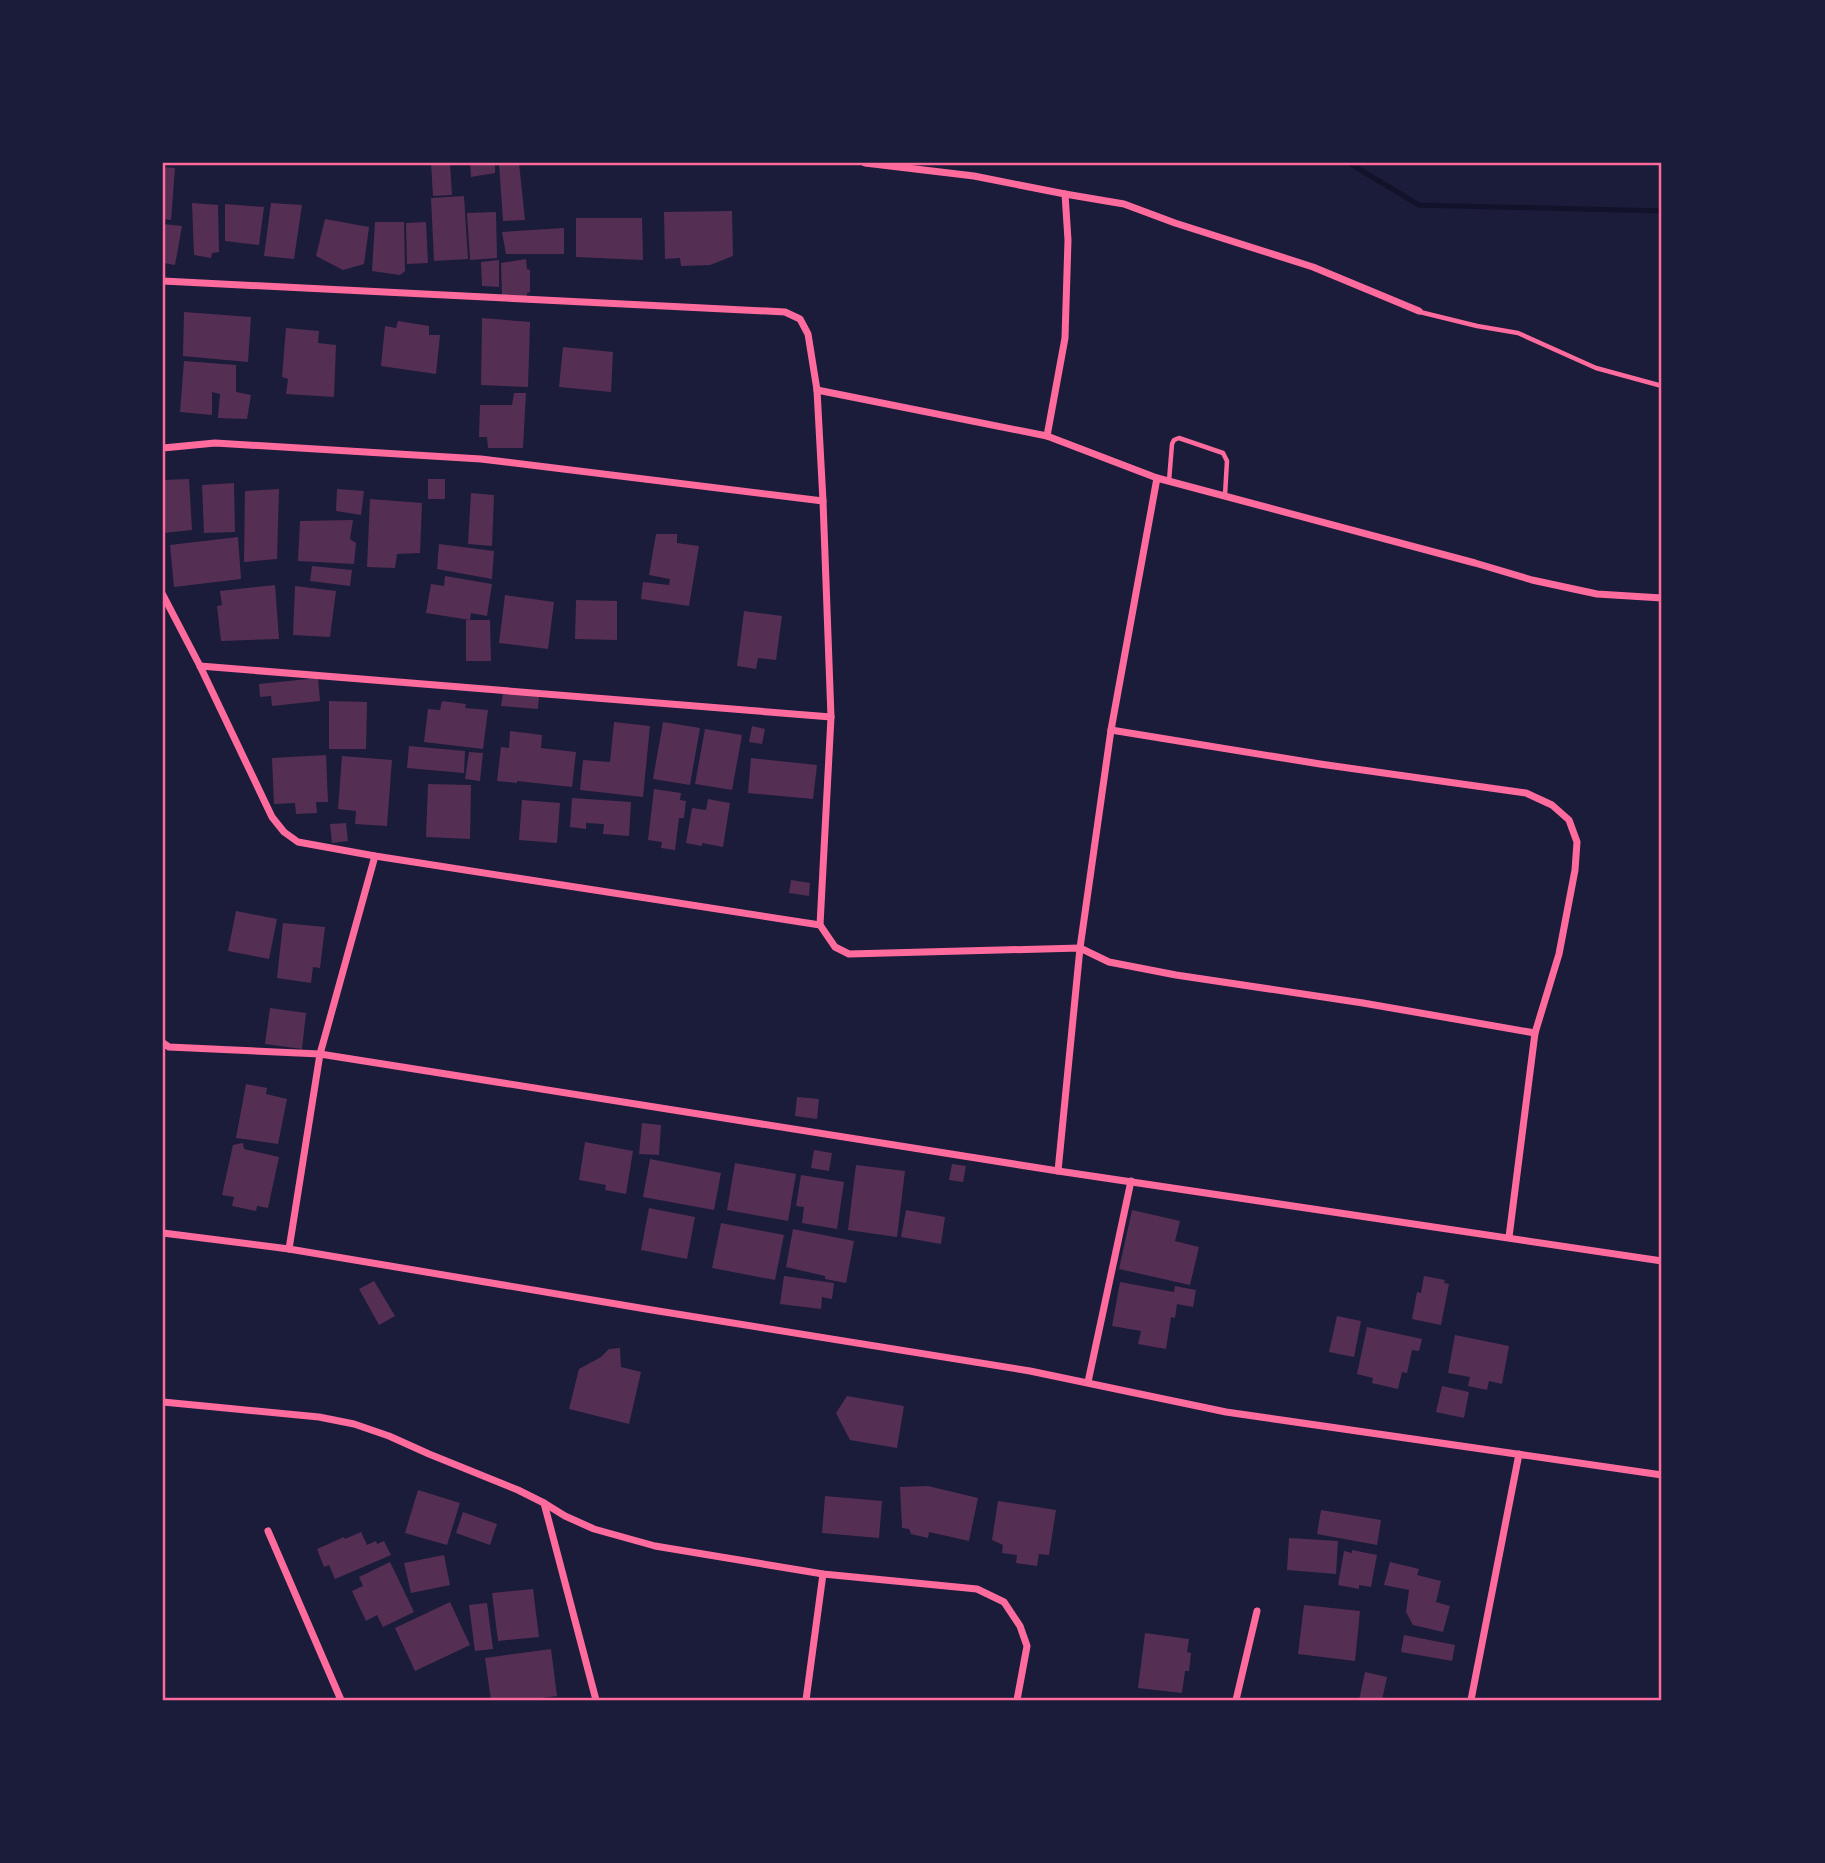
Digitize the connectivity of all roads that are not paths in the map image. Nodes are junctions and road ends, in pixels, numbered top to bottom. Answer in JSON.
{"nodes":[{"id":1,"x":864,"y":163,"type":"edge"},
{"id":2,"x":1066,"y":194,"type":"junction"},
{"id":3,"x":163,"y":281,"type":"edge"},
{"id":4,"x":1419,"y":312,"type":"joint"},
{"id":5,"x":1662,"y":386,"type":"edge"},
{"id":6,"x":817,"y":390,"type":"junction"},
{"id":7,"x":1047,"y":436,"type":"junction"},
{"id":8,"x":163,"y":448,"type":"edge"},
{"id":9,"x":1157,"y":478,"type":"junction"},
{"id":10,"x":1169,"y":481,"type":"junction"},
{"id":11,"x":1225,"y":495,"type":"junction"},
{"id":12,"x":824,"y":501,"type":"junction"},
{"id":13,"x":163,"y":595,"type":"edge"},
{"id":14,"x":1662,"y":598,"type":"edge"},
{"id":15,"x":200,"y":666,"type":"junction"},
{"id":16,"x":831,"y":717,"type":"junction"},
{"id":17,"x":1111,"y":730,"type":"junction"},
{"id":18,"x":375,"y":856,"type":"junction"},
{"id":19,"x":820,"y":925,"type":"junction"},
{"id":20,"x":1080,"y":948,"type":"junction"},
{"id":21,"x":1535,"y":1033,"type":"junction"},
{"id":22,"x":163,"y":1043,"type":"edge"},
{"id":23,"x":320,"y":1054,"type":"junction"},
{"id":24,"x":1058,"y":1171,"type":"junction"},
{"id":25,"x":1131,"y":1181,"type":"junction"},
{"id":26,"x":163,"y":1233,"type":"edge"},
{"id":27,"x":1509,"y":1237,"type":"junction"},
{"id":28,"x":289,"y":1249,"type":"junction"},
{"id":29,"x":1662,"y":1261,"type":"edge"},
{"id":30,"x":1088,"y":1382,"type":"junction"},
{"id":31,"x":163,"y":1402,"type":"edge"},
{"id":32,"x":1519,"y":1454,"type":"junction"},
{"id":33,"x":1662,"y":1475,"type":"edge"},
{"id":34,"x":544,"y":1503,"type":"junction"},
{"id":35,"x":268,"y":1531,"type":"dead end"},
{"id":36,"x":823,"y":1574,"type":"junction"},
{"id":37,"x":1257,"y":1611,"type":"dead end"},
{"id":38,"x":341,"y":1700,"type":"edge"},
{"id":39,"x":596,"y":1700,"type":"edge"},
{"id":40,"x":806,"y":1700,"type":"edge"},
{"id":41,"x":1017,"y":1700,"type":"edge"},
{"id":42,"x":1236,"y":1700,"type":"edge"},
{"id":43,"x":1471,"y":1700,"type":"edge"}],
"edges":[{"from":1,"to":2,"type":"street"},
{"from":2,"to":4,"type":"street"},
{"from":2,"to":7,"type":"street"},
{"from":3,"to":6,"type":"street"},
{"from":4,"to":5,"type":"lane"},
{"from":6,"to":7,"type":"street"},
{"from":6,"to":12,"type":"street"},
{"from":7,"to":9,"type":"street"},
{"from":8,"to":12,"type":"street"},
{"from":9,"to":10,"type":"street"},
{"from":9,"to":17,"type":"street"},
{"from":10,"to":11,"type":"street"},
{"from":10,"to":11,"type":"lane"},
{"from":11,"to":14,"type":"street"},
{"from":12,"to":16,"type":"street"},
{"from":13,"to":15,"type":"street"},
{"from":15,"to":16,"type":"street"},
{"from":15,"to":18,"type":"street"},
{"from":16,"to":19,"type":"street"},
{"from":17,"to":20,"type":"street"},
{"from":17,"to":21,"type":"street"},
{"from":18,"to":19,"type":"street"},
{"from":18,"to":23,"type":"street"},
{"from":19,"to":20,"type":"street"},
{"from":20,"to":21,"type":"street"},
{"from":20,"to":24,"type":"street"},
{"from":21,"to":27,"type":"street"},
{"from":22,"to":23,"type":"street"},
{"from":23,"to":24,"type":"street"},
{"from":23,"to":28,"type":"street"},
{"from":24,"to":25,"type":"street"},
{"from":25,"to":27,"type":"street"},
{"from":25,"to":30,"type":"street"},
{"from":26,"to":28,"type":"street"},
{"from":27,"to":29,"type":"street"},
{"from":28,"to":30,"type":"street"},
{"from":30,"to":32,"type":"street"},
{"from":31,"to":34,"type":"street"},
{"from":32,"to":33,"type":"street"},
{"from":32,"to":43,"type":"street"},
{"from":34,"to":36,"type":"street"},
{"from":34,"to":39,"type":"street"},
{"from":35,"to":38,"type":"street"},
{"from":36,"to":40,"type":"street"},
{"from":36,"to":41,"type":"street"},
{"from":37,"to":42,"type":"street"}]}
